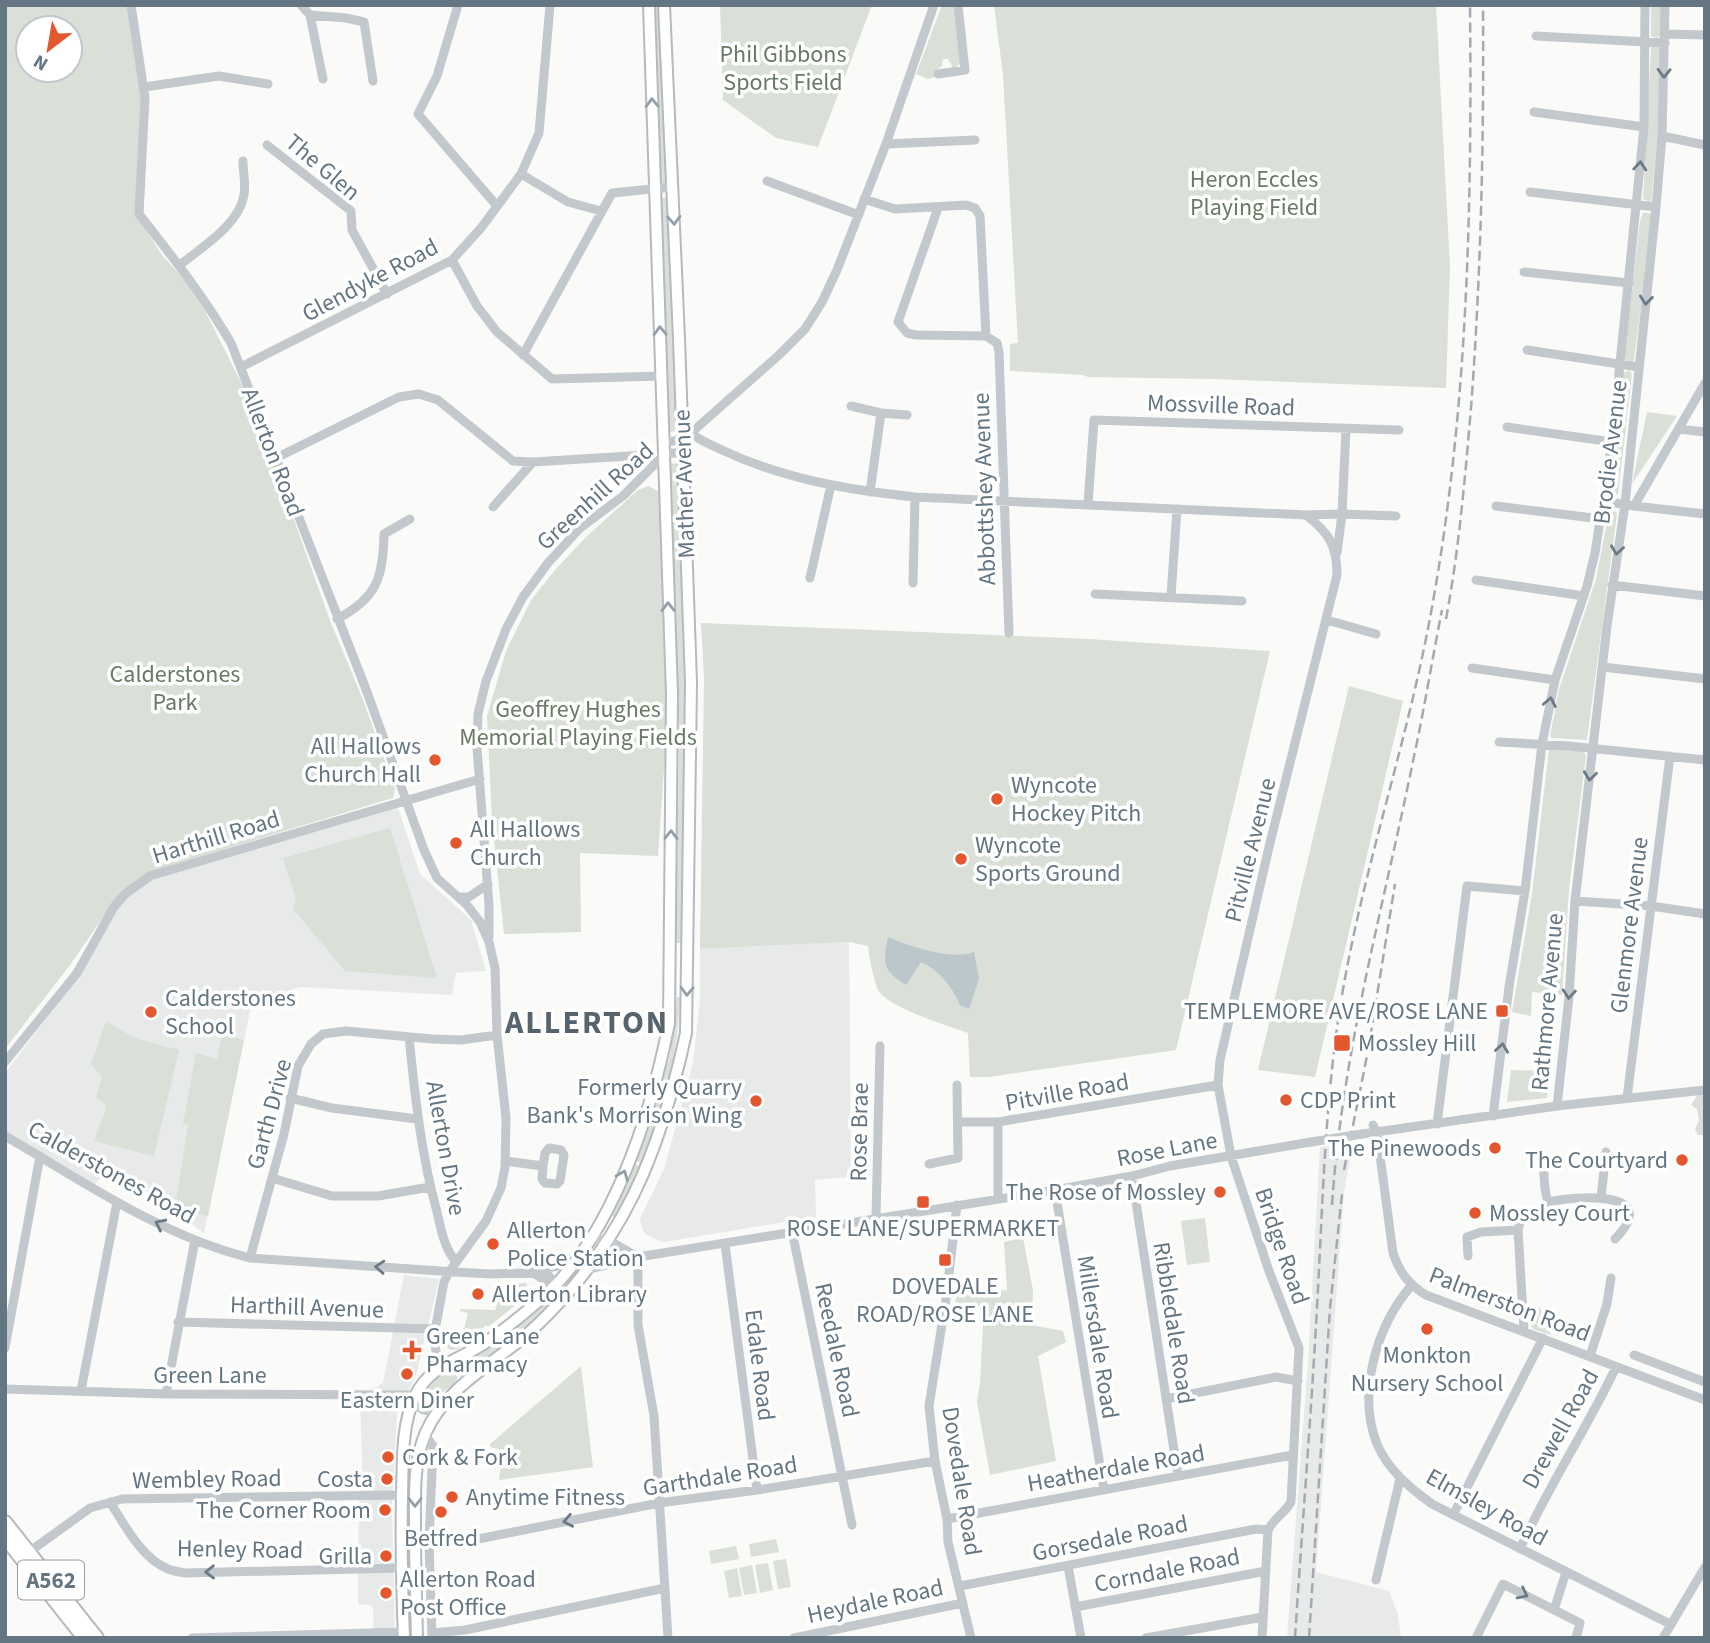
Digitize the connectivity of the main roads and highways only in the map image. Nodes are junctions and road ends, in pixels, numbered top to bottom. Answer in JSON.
{"nodes":[{"id":1,"x":649,"y":5,"type":"edge"},
{"id":2,"x":664,"y":5,"type":"edge"},
{"id":3,"x":670,"y":962,"type":"junction"},
{"id":4,"x":688,"y":963,"type":"junction"},
{"id":5,"x":5,"y":1522,"type":"edge"},
{"id":6,"x":5,"y":1538,"type":"edge"},
{"id":7,"x":403,"y":1635,"type":"edge"},
{"id":8,"x":84,"y":1638,"type":"edge"},
{"id":9,"x":97,"y":1638,"type":"edge"},
{"id":10,"x":417,"y":1638,"type":"edge"}],
"edges":[{"from":3,"to":1,"type":"main road","name":"Mather Avenue","one_way":true},
{"from":2,"to":4,"type":"main road","name":"Mather Avenue","one_way":true},
{"from":3,"to":4,"type":"main road"},
{"from":7,"to":3,"type":"main road","name":"Mather Avenue","one_way":true},
{"from":4,"to":10,"type":"main road","name":"Mather Avenue","one_way":true},
{"from":5,"to":9,"type":"highway","number":"A562"},
{"from":6,"to":8,"type":"highway","number":"A562"}]}
